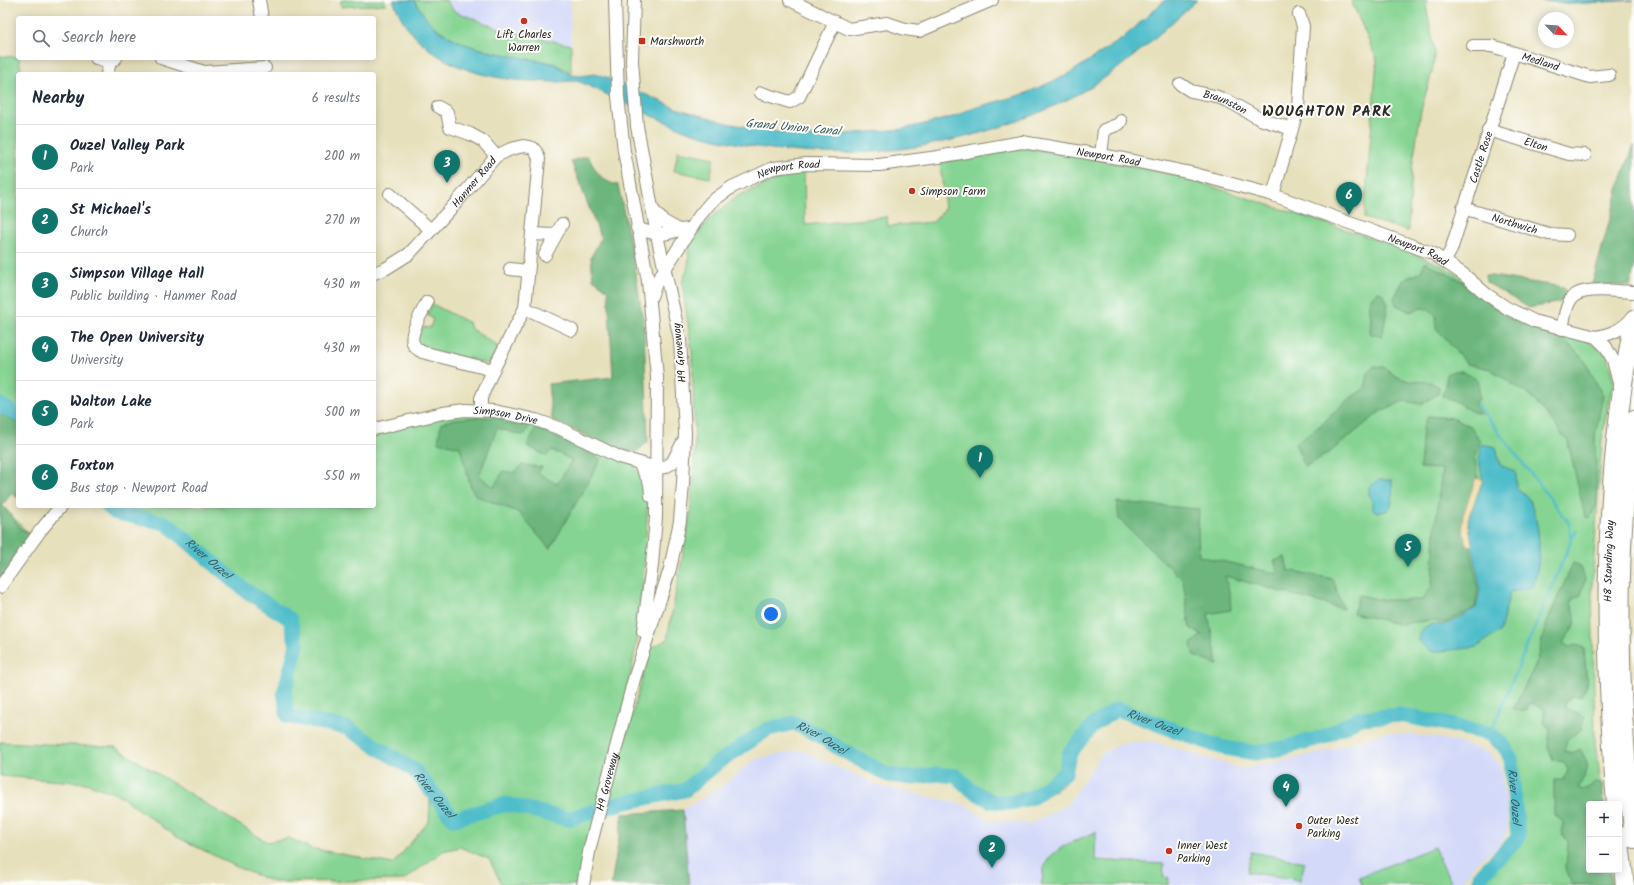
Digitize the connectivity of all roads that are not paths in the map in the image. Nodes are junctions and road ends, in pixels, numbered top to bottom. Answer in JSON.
{"nodes":[{"id":1,"x":259,"y":0,"type":"edge"},
{"id":2,"x":615,"y":0,"type":"edge"},
{"id":3,"x":634,"y":0,"type":"edge"},
{"id":4,"x":992,"y":0,"type":"edge"},
{"id":5,"x":796,"y":1,"type":"edge"},
{"id":6,"x":1300,"y":14,"type":"dead end"},
{"id":7,"x":262,"y":16,"type":"edge"},
{"id":8,"x":835,"y":22,"type":"junction"},
{"id":9,"x":1473,"y":46,"type":"dead end"},
{"id":10,"x":1514,"y":53,"type":"junction"},
{"id":11,"x":113,"y":60,"type":"edge"},
{"id":12,"x":167,"y":60,"type":"edge"},
{"id":13,"x":265,"y":67,"type":"edge"},
{"id":14,"x":108,"y":72,"type":"edge"},
{"id":15,"x":204,"y":72,"type":"edge"},
{"id":16,"x":204,"y":72,"type":"edge"},
{"id":17,"x":1609,"y":75,"type":"dead end"},
{"id":18,"x":1180,"y":84,"type":"dead end"},
{"id":19,"x":761,"y":93,"type":"dead end"},
{"id":20,"x":438,"y":107,"type":"dead end"},
{"id":21,"x":1121,"y":121,"type":"dead end"},
{"id":22,"x":1292,"y":129,"type":"junction"},
{"id":23,"x":1488,"y":130,"type":"junction"},
{"id":24,"x":1100,"y":155,"type":"junction"},
{"id":25,"x":1585,"y":155,"type":"dead end"},
{"id":26,"x":496,"y":156,"type":"junction"},
{"id":27,"x":390,"y":194,"type":"dead end"},
{"id":28,"x":1273,"y":195,"type":"junction"},
{"id":29,"x":1463,"y":208,"type":"junction"},
{"id":30,"x":653,"y":210,"type":"junction"},
{"id":31,"x":562,"y":224,"type":"dead end"},
{"id":32,"x":637,"y":228,"type":"junction"},
{"id":33,"x":684,"y":229,"type":"junction"},
{"id":34,"x":431,"y":230,"type":"junction"},
{"id":35,"x":532,"y":234,"type":"junction"},
{"id":36,"x":657,"y":235,"type":"junction"},
{"id":37,"x":1568,"y":235,"type":"dead end"},
{"id":38,"x":555,"y":236,"type":"junction"},
{"id":39,"x":546,"y":255,"type":"dead end"},
{"id":40,"x":1445,"y":261,"type":"junction"},
{"id":41,"x":510,"y":269,"type":"dead end"},
{"id":42,"x":666,"y":269,"type":"junction"},
{"id":43,"x":528,"y":271,"type":"junction"},
{"id":44,"x":376,"y":272,"type":"edge"},
{"id":45,"x":1634,"y":292,"type":"edge"},
{"id":46,"x":650,"y":299,"type":"junction"},
{"id":47,"x":427,"y":302,"type":"dead end"},
{"id":48,"x":525,"y":308,"type":"junction"},
{"id":49,"x":1634,"y":316,"type":"edge"},
{"id":50,"x":1634,"y":320,"type":"edge"},
{"id":51,"x":1562,"y":329,"type":"junction"},
{"id":52,"x":572,"y":330,"type":"dead end"},
{"id":53,"x":1596,"y":336,"type":"junction"},
{"id":54,"x":493,"y":370,"type":"junction"},
{"id":55,"x":1621,"y":391,"type":"junction"},
{"id":56,"x":481,"y":410,"type":"junction"},
{"id":57,"x":1634,"y":419,"type":"edge"},
{"id":58,"x":376,"y":429,"type":"edge"},
{"id":59,"x":685,"y":433,"type":"junction"},
{"id":60,"x":634,"y":461,"type":"junction"},
{"id":61,"x":661,"y":463,"type":"junction"},
{"id":62,"x":683,"y":483,"type":"junction"},
{"id":63,"x":59,"y":508,"type":"edge"},
{"id":64,"x":652,"y":565,"type":"junction"},
{"id":65,"x":0,"y":587,"type":"edge"},
{"id":66,"x":634,"y":679,"type":"junction"},
{"id":67,"x":1616,"y":801,"type":"edge"},
{"id":68,"x":1619,"y":837,"type":"edge"},
{"id":69,"x":1634,"y":839,"type":"edge"},
{"id":70,"x":583,"y":885,"type":"edge"},
{"id":71,"x":1625,"y":885,"type":"edge"}],
"edges":[{"from":1,"to":7,"type":"street"},
{"from":2,"to":32,"type":"street","name":"H9 Groveway"},
{"from":3,"to":30,"type":"street","name":"H9 Groveway"},
{"from":4,"to":8,"type":"street"},
{"from":5,"to":8,"type":"street"},
{"from":6,"to":22,"type":"street"},
{"from":8,"to":19,"type":"street"},
{"from":9,"to":10,"type":"street","name":"Medland"},
{"from":10,"to":17,"type":"street","name":"Medland"},
{"from":10,"to":23,"type":"street","name":"Castle Rose"},
{"from":11,"to":14,"type":"street"},
{"from":12,"to":16,"type":"street"},
{"from":13,"to":15,"type":"street"},
{"from":18,"to":22,"type":"street","name":"Braunston"},
{"from":20,"to":26,"type":"street"},
{"from":21,"to":24,"type":"street"},
{"from":22,"to":28,"type":"street"},
{"from":23,"to":25,"type":"street","name":"Elton"},
{"from":23,"to":29,"type":"street","name":"Castle Rose"},
{"from":24,"to":28,"type":"street","name":"Newport Road"},
{"from":24,"to":33,"type":"street","name":"Newport Road"},
{"from":26,"to":34,"type":"street","name":"Hanmer Road"},
{"from":26,"to":35,"type":"street","name":"Hanmer Road"},
{"from":27,"to":34,"type":"street"},
{"from":28,"to":40,"type":"street","name":"Newport Road"},
{"from":29,"to":37,"type":"street","name":"Northwich"},
{"from":29,"to":40,"type":"street","name":"Castle Rose"},
{"from":30,"to":33,"type":"street"},
{"from":30,"to":36,"type":"street","name":"H9 Groveway"},
{"from":31,"to":38,"type":"street"},
{"from":32,"to":36,"type":"street"},
{"from":32,"to":46,"type":"street","name":"H9 Groveway"},
{"from":33,"to":36,"type":"street"},
{"from":33,"to":42,"type":"street","name":"Newport Road"},
{"from":34,"to":44,"type":"street","name":"Hanmer Road"},
{"from":35,"to":38,"type":"street"},
{"from":35,"to":43,"type":"street","name":"Hanmer Road"},
{"from":36,"to":42,"type":"street","name":"H9 Groveway"},
{"from":38,"to":39,"type":"street"},
{"from":40,"to":51,"type":"street","name":"Newport Road"},
{"from":41,"to":43,"type":"street"},
{"from":42,"to":46,"type":"street","name":"Newport Road"},
{"from":42,"to":59,"type":"street","name":"H9 Groveway"},
{"from":43,"to":48,"type":"street","name":"Hanmer Road"},
{"from":45,"to":51,"type":"street"},
{"from":46,"to":61,"type":"street","name":"H9 Groveway"},
{"from":47,"to":54,"type":"street"},
{"from":48,"to":52,"type":"street"},
{"from":48,"to":54,"type":"street","name":"Hanmer Road"},
{"from":49,"to":53,"type":"street"},
{"from":50,"to":55,"type":"highway","name":"H8 Standing Way"},
{"from":51,"to":53,"type":"street","name":"Newport Road"},
{"from":53,"to":55,"type":"street"},
{"from":54,"to":56,"type":"street","name":"Hanmer Road"},
{"from":55,"to":67,"type":"highway","name":"H8 Standing Way"},
{"from":56,"to":58,"type":"street","name":"Simpson Drive"},
{"from":56,"to":60,"type":"street","name":"Simpson Drive"},
{"from":57,"to":69,"type":"highway","name":"H8 Standing Way"},
{"from":59,"to":61,"type":"street"},
{"from":59,"to":62,"type":"street","name":"H9 Groveway"},
{"from":60,"to":61,"type":"street","name":"Simpson Drive"},
{"from":60,"to":64,"type":"street"},
{"from":61,"to":62,"type":"street"},
{"from":61,"to":64,"type":"street","name":"H9 Groveway"},
{"from":62,"to":66,"type":"street","name":"H9 Groveway"},
{"from":63,"to":65,"type":"street"},
{"from":64,"to":66,"type":"street","name":"H9 Groveway"},
{"from":66,"to":70,"type":"street","name":"H9 Groveway"},
{"from":68,"to":71,"type":"highway"}]}
